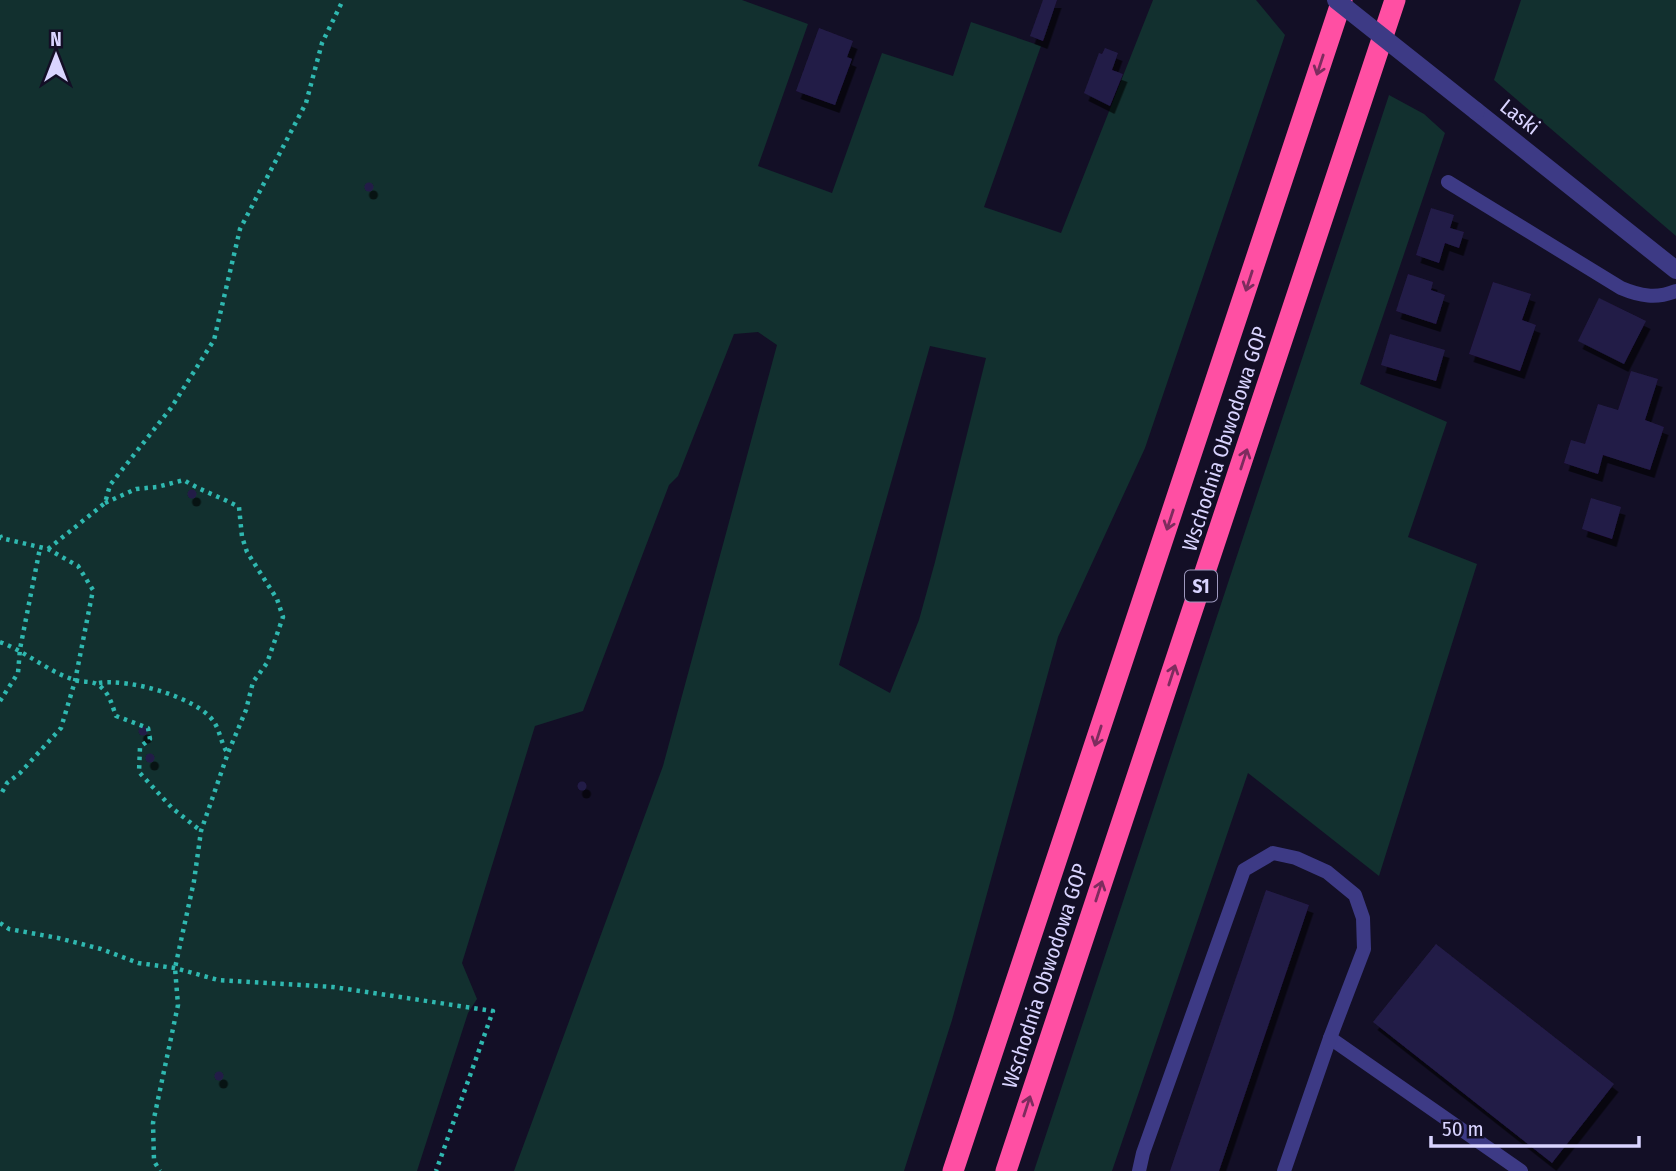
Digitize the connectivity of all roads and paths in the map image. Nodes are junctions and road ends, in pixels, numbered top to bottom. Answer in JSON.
{"nodes":[{"id":1,"x":343,"y":0,"type":"edge"},
{"id":2,"x":1336,"y":0,"type":"edge"},
{"id":3,"x":1342,"y":0,"type":"edge"},
{"id":4,"x":1395,"y":0,"type":"edge"},
{"id":5,"x":1448,"y":182,"type":"dead end"},
{"id":6,"x":1676,"y":270,"type":"edge"},
{"id":7,"x":1676,"y":291,"type":"edge"},
{"id":8,"x":105,"y":503,"type":"junction"},
{"id":9,"x":0,"y":535,"type":"edge"},
{"id":10,"x":40,"y":548,"type":"junction"},
{"id":11,"x":48,"y":549,"type":"junction"},
{"id":12,"x":0,"y":642,"type":"edge"},
{"id":13,"x":20,"y":649,"type":"junction"},
{"id":14,"x":75,"y":681,"type":"junction"},
{"id":15,"x":98,"y":683,"type":"junction"},
{"id":16,"x":0,"y":702,"type":"edge"},
{"id":17,"x":228,"y":753,"type":"junction"},
{"id":18,"x":0,"y":796,"type":"edge"},
{"id":19,"x":201,"y":831,"type":"junction"},
{"id":20,"x":0,"y":923,"type":"edge"},
{"id":21,"x":175,"y":968,"type":"junction"},
{"id":22,"x":1330,"y":1038,"type":"junction"},
{"id":23,"x":160,"y":1171,"type":"edge"},
{"id":24,"x":436,"y":1171,"type":"edge"},
{"id":25,"x":953,"y":1171,"type":"edge"},
{"id":26,"x":1006,"y":1171,"type":"edge"},
{"id":27,"x":1139,"y":1171,"type":"edge"},
{"id":28,"x":1284,"y":1171,"type":"edge"},
{"id":29,"x":1521,"y":1171,"type":"edge"}],
"edges":[{"from":1,"to":8,"type":"path"},
{"from":2,"to":6,"type":"street","name":"Laski","bridge":true},
{"from":3,"to":25,"type":"highway","name":"Wschodnia Obwodowa GOP","number":"S1","one_way":true},
{"from":26,"to":4,"type":"highway","name":"Wschodnia Obwodowa GOP","number":"S1","one_way":true},
{"from":5,"to":7,"type":"lane"},
{"from":8,"to":11,"type":"path"},
{"from":8,"to":17,"type":"path"},
{"from":9,"to":10,"type":"path"},
{"from":10,"to":11,"type":"path"},
{"from":10,"to":13,"type":"path"},
{"from":11,"to":14,"type":"path"},
{"from":12,"to":13,"type":"path"},
{"from":13,"to":14,"type":"path"},
{"from":13,"to":16,"type":"path"},
{"from":14,"to":15,"type":"path"},
{"from":14,"to":18,"type":"path"},
{"from":15,"to":17,"type":"path"},
{"from":15,"to":19,"type":"path"},
{"from":17,"to":19,"type":"path"},
{"from":19,"to":21,"type":"path"},
{"from":20,"to":21,"type":"path"},
{"from":21,"to":23,"type":"path"},
{"from":21,"to":24,"type":"path"},
{"from":22,"to":27,"type":"lane"},
{"from":22,"to":28,"type":"lane"},
{"from":22,"to":29,"type":"lane"}]}
